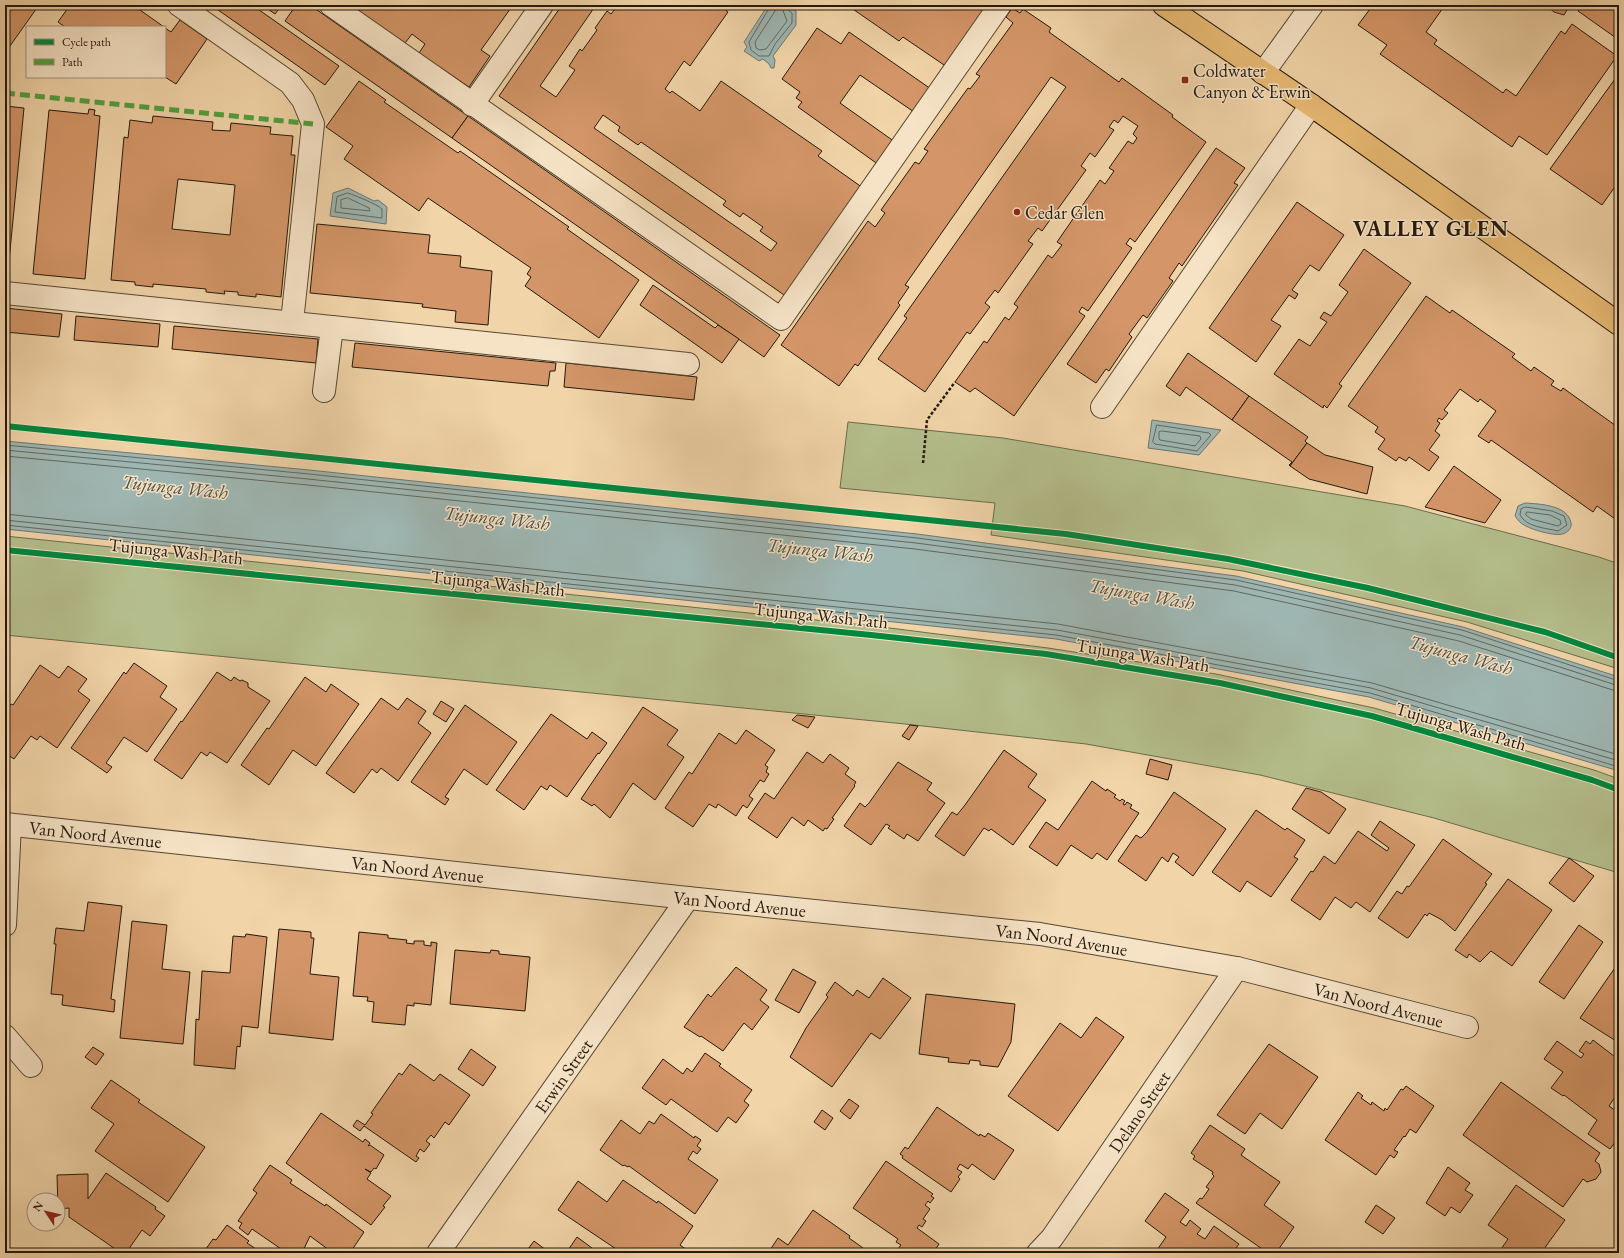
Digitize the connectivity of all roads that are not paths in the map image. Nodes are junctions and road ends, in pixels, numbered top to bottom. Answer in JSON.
{"nodes":[{"id":1,"x":179,"y":5,"type":"edge"},
{"id":2,"x":331,"y":5,"type":"edge"},
{"id":3,"x":542,"y":5,"type":"edge"},
{"id":4,"x":1000,"y":5,"type":"edge"},
{"id":5,"x":1164,"y":5,"type":"edge"},
{"id":6,"x":1312,"y":5,"type":"edge"},
{"id":7,"x":1263,"y":73,"type":"junction"},
{"id":8,"x":472,"y":105,"type":"junction"},
{"id":9,"x":1311,"y":105,"type":"junction"},
{"id":10,"x":5,"y":293,"type":"edge"},
{"id":11,"x":292,"y":322,"type":"junction"},
{"id":12,"x":1619,"y":324,"type":"edge"},
{"id":13,"x":332,"y":327,"type":"junction"},
{"id":14,"x":688,"y":364,"type":"dead end"},
{"id":15,"x":324,"y":391,"type":"dead end"},
{"id":16,"x":1102,"y":407,"type":"dead end"},
{"id":17,"x":7,"y":824,"type":"edge"},
{"id":18,"x":688,"y":898,"type":"junction"},
{"id":19,"x":5,"y":925,"type":"edge"},
{"id":20,"x":1237,"y":968,"type":"junction"},
{"id":21,"x":1467,"y":1027,"type":"dead end"},
{"id":22,"x":5,"y":1036,"type":"edge"},
{"id":23,"x":31,"y":1066,"type":"dead end"},
{"id":24,"x":438,"y":1253,"type":"edge"},
{"id":25,"x":1038,"y":1253,"type":"edge"}],
"edges":[{"from":1,"to":11,"type":"street"},
{"from":2,"to":8,"type":"street"},
{"from":3,"to":8,"type":"street"},
{"from":4,"to":8,"type":"street"},
{"from":5,"to":7,"type":"main road"},
{"from":6,"to":7,"type":"street"},
{"from":7,"to":9,"type":"main road"},
{"from":9,"to":12,"type":"main road"},
{"from":9,"to":16,"type":"street"},
{"from":10,"to":11,"type":"street"},
{"from":11,"to":13,"type":"street"},
{"from":13,"to":14,"type":"street"},
{"from":13,"to":15,"type":"street"},
{"from":17,"to":18,"type":"street","name":"Van Noord Avenue"},
{"from":17,"to":19,"type":"street"},
{"from":18,"to":20,"type":"street","name":"Van Noord Avenue"},
{"from":18,"to":24,"type":"street","name":"Erwin Street"},
{"from":20,"to":21,"type":"street","name":"Van Noord Avenue"},
{"from":20,"to":25,"type":"street","name":"Delano Street"},
{"from":22,"to":23,"type":"street"}]}
